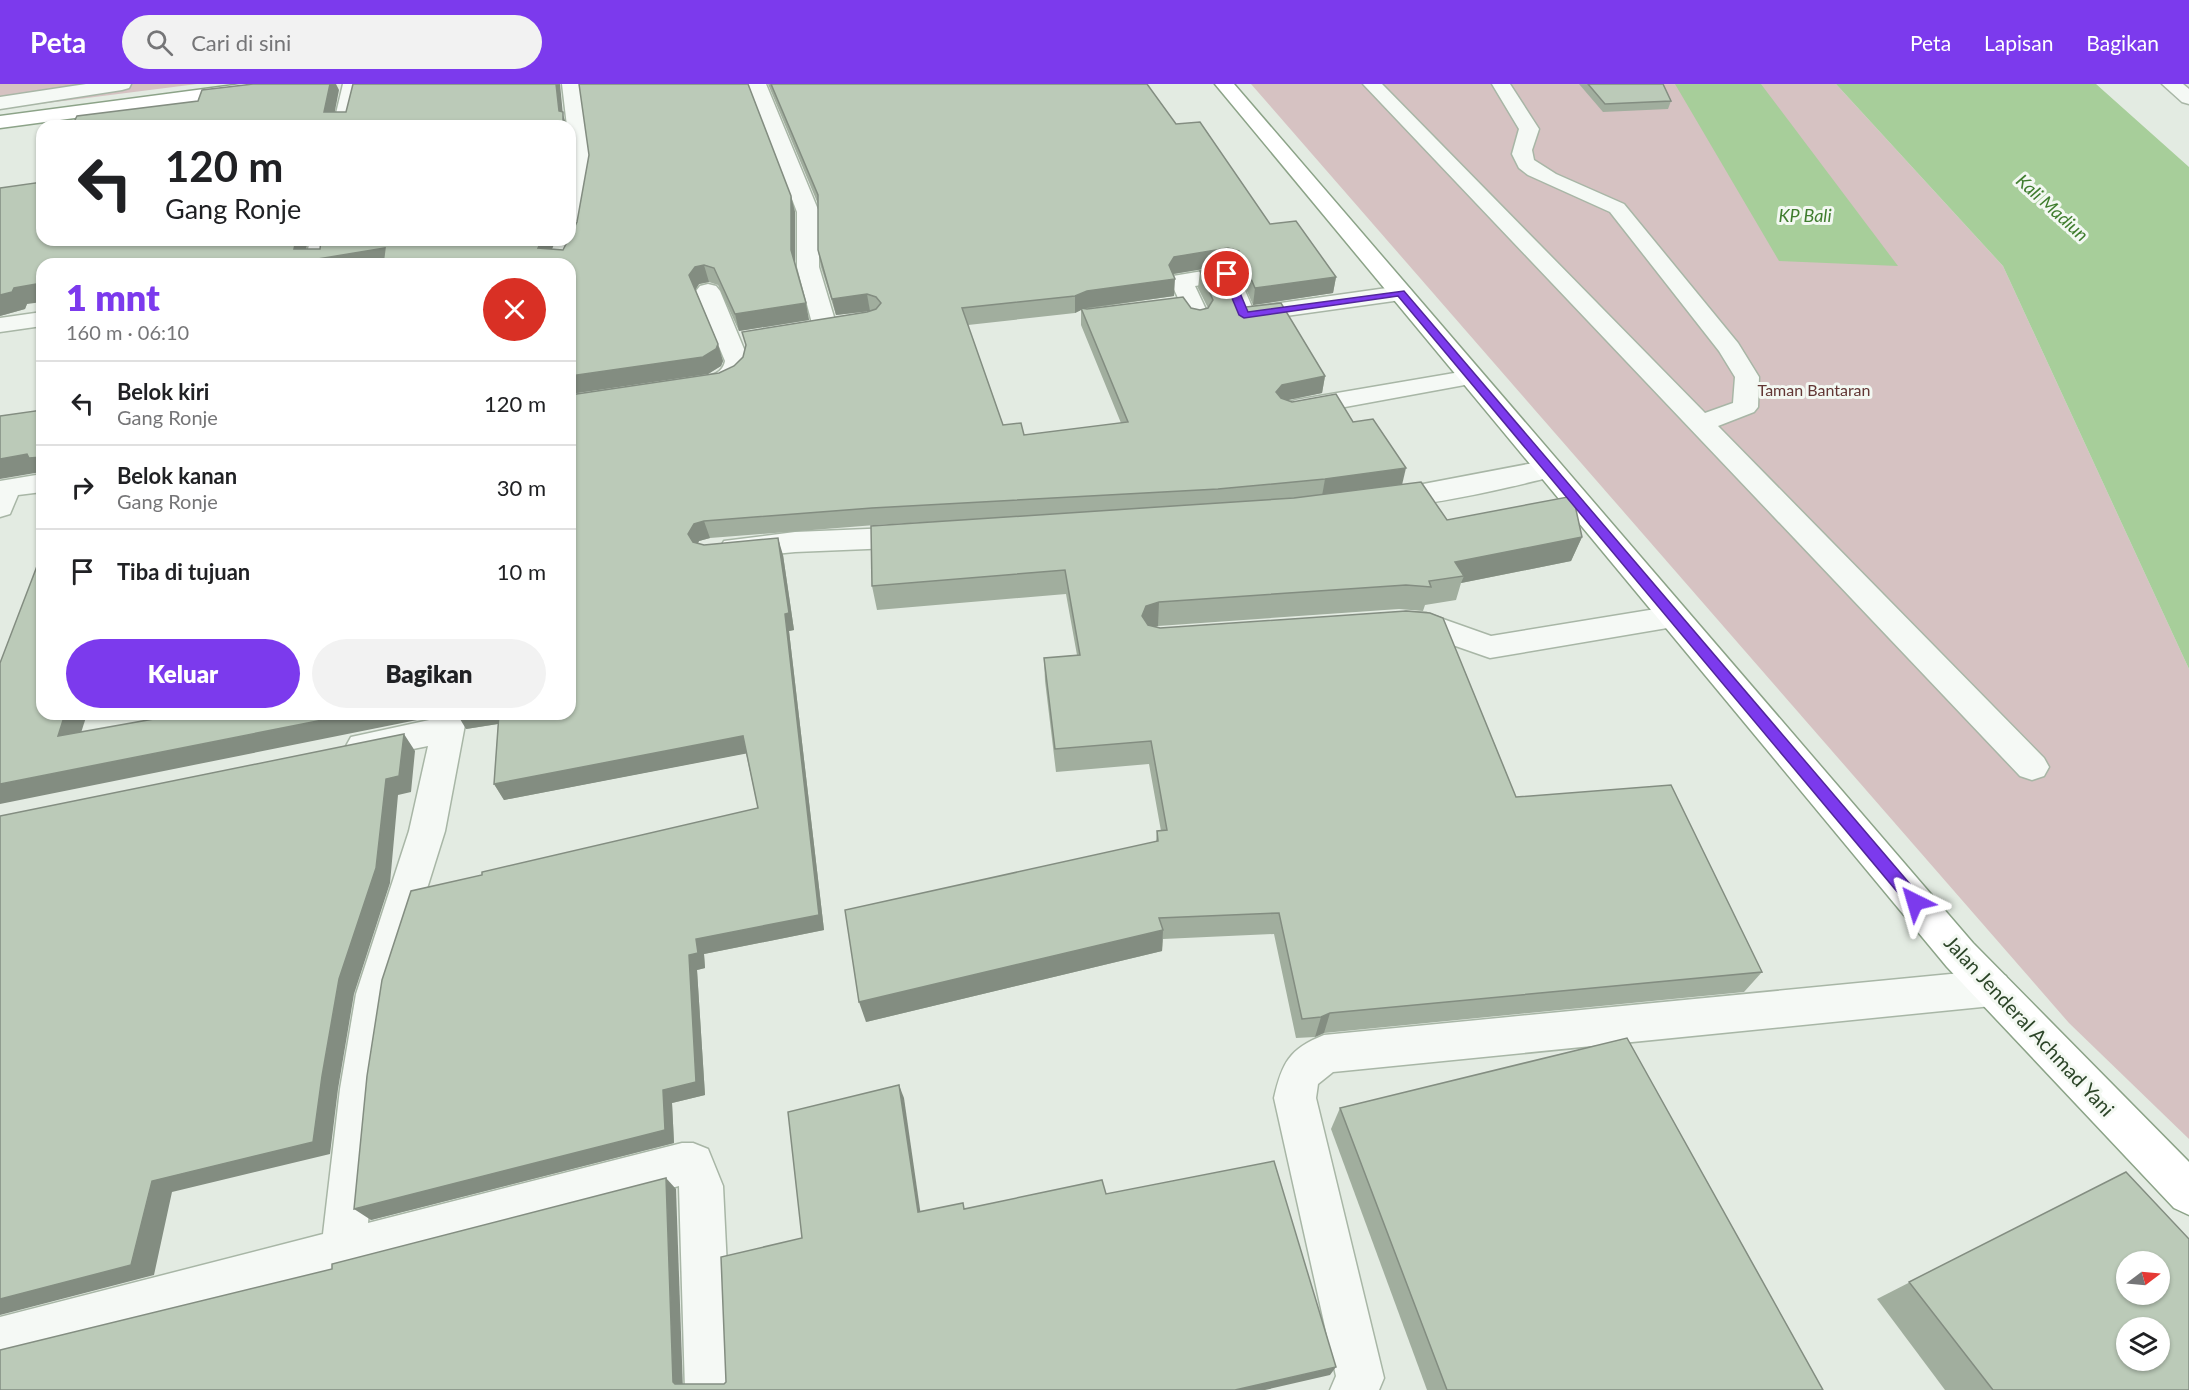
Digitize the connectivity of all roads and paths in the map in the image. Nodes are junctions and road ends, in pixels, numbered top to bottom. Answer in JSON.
{"nodes":[{"id":1,"x":122,"y":84,"type":"edge"},
{"id":2,"x":284,"y":84,"type":"edge"},
{"id":3,"x":351,"y":84,"type":"edge"},
{"id":4,"x":571,"y":84,"type":"edge"},
{"id":5,"x":758,"y":84,"type":"edge"},
{"id":6,"x":1224,"y":84,"type":"edge"},
{"id":7,"x":1372,"y":84,"type":"edge"},
{"id":8,"x":1501,"y":84,"type":"edge"},
{"id":9,"x":2171,"y":84,"type":"edge"},
{"id":10,"x":2189,"y":98,"type":"edge"},
{"id":11,"x":0,"y":103,"type":"edge"},
{"id":12,"x":344,"y":120,"type":"edge"},
{"id":13,"x":576,"y":120,"type":"edge"},
{"id":14,"x":0,"y":122,"type":"edge"},
{"id":15,"x":576,"y":124,"type":"edge"},
{"id":16,"x":576,"y":180,"type":"edge"},
{"id":17,"x":708,"y":291,"type":"edge"},
{"id":18,"x":1401,"y":293,"type":"junction"},
{"id":19,"x":1186,"y":309,"type":"edge"},
{"id":20,"x":36,"y":320,"type":"edge"},
{"id":21,"x":0,"y":325,"type":"edge"},
{"id":22,"x":825,"y":327,"type":"edge"},
{"id":23,"x":1472,"y":377,"type":"junction"},
{"id":24,"x":681,"y":388,"type":"edge"},
{"id":25,"x":1289,"y":409,"type":"edge"},
{"id":26,"x":1700,"y":424,"type":"junction"},
{"id":27,"x":1549,"y":469,"type":"junction"},
{"id":28,"x":36,"y":485,"type":"edge"},
{"id":29,"x":2,"y":495,"type":"edge"},
{"id":30,"x":1359,"y":503,"type":"edge"},
{"id":31,"x":941,"y":535,"type":"edge"},
{"id":32,"x":711,"y":550,"type":"edge"},
{"id":33,"x":1674,"y":617,"type":"junction"},
{"id":34,"x":1376,"y":624,"type":"edge"},
{"id":35,"x":450,"y":721,"type":"edge"},
{"id":36,"x":335,"y":752,"type":"edge"},
{"id":37,"x":2032,"y":767,"type":"dead end"},
{"id":38,"x":1992,"y":988,"type":"junction"},
{"id":39,"x":2189,"y":1193,"type":"edge"},
{"id":40,"x":343,"y":1251,"type":"junction"},
{"id":41,"x":0,"y":1340,"type":"edge"},
{"id":42,"x":709,"y":1390,"type":"edge"},
{"id":43,"x":1354,"y":1390,"type":"edge"}],
"edges":[{"from":1,"to":11,"type":"street"},
{"from":2,"to":14,"type":"highway"},
{"from":3,"to":12,"type":"street"},
{"from":4,"to":13,"type":"street"},
{"from":5,"to":22,"type":"street"},
{"from":6,"to":18,"type":"highway","name":"Jalan Jenderal Achmad Yani"},
{"from":7,"to":26,"type":"street"},
{"from":8,"to":26,"type":"street"},
{"from":9,"to":10,"type":"street"},
{"from":15,"to":16,"type":"street"},
{"from":17,"to":24,"type":"street"},
{"from":18,"to":19,"type":"street"},
{"from":18,"to":23,"type":"highway","name":"Jalan Jenderal Achmad Yani"},
{"from":20,"to":21,"type":"street"},
{"from":23,"to":25,"type":"street"},
{"from":23,"to":27,"type":"highway","name":"Jalan Jenderal Achmad Yani"},
{"from":26,"to":37,"type":"street"},
{"from":27,"to":30,"type":"street"},
{"from":27,"to":33,"type":"highway","name":"Jalan Jenderal Achmad Yani"},
{"from":28,"to":29,"type":"street"},
{"from":31,"to":32,"type":"street"},
{"from":33,"to":34,"type":"street"},
{"from":33,"to":38,"type":"highway","name":"Jalan Jenderal Achmad Yani"},
{"from":35,"to":36,"type":"street"},
{"from":35,"to":40,"type":"street"},
{"from":38,"to":39,"type":"highway","name":"Jalan Jenderal Achmad Yani"},
{"from":38,"to":43,"type":"street"},
{"from":40,"to":41,"type":"street"},
{"from":40,"to":42,"type":"street"}]}
